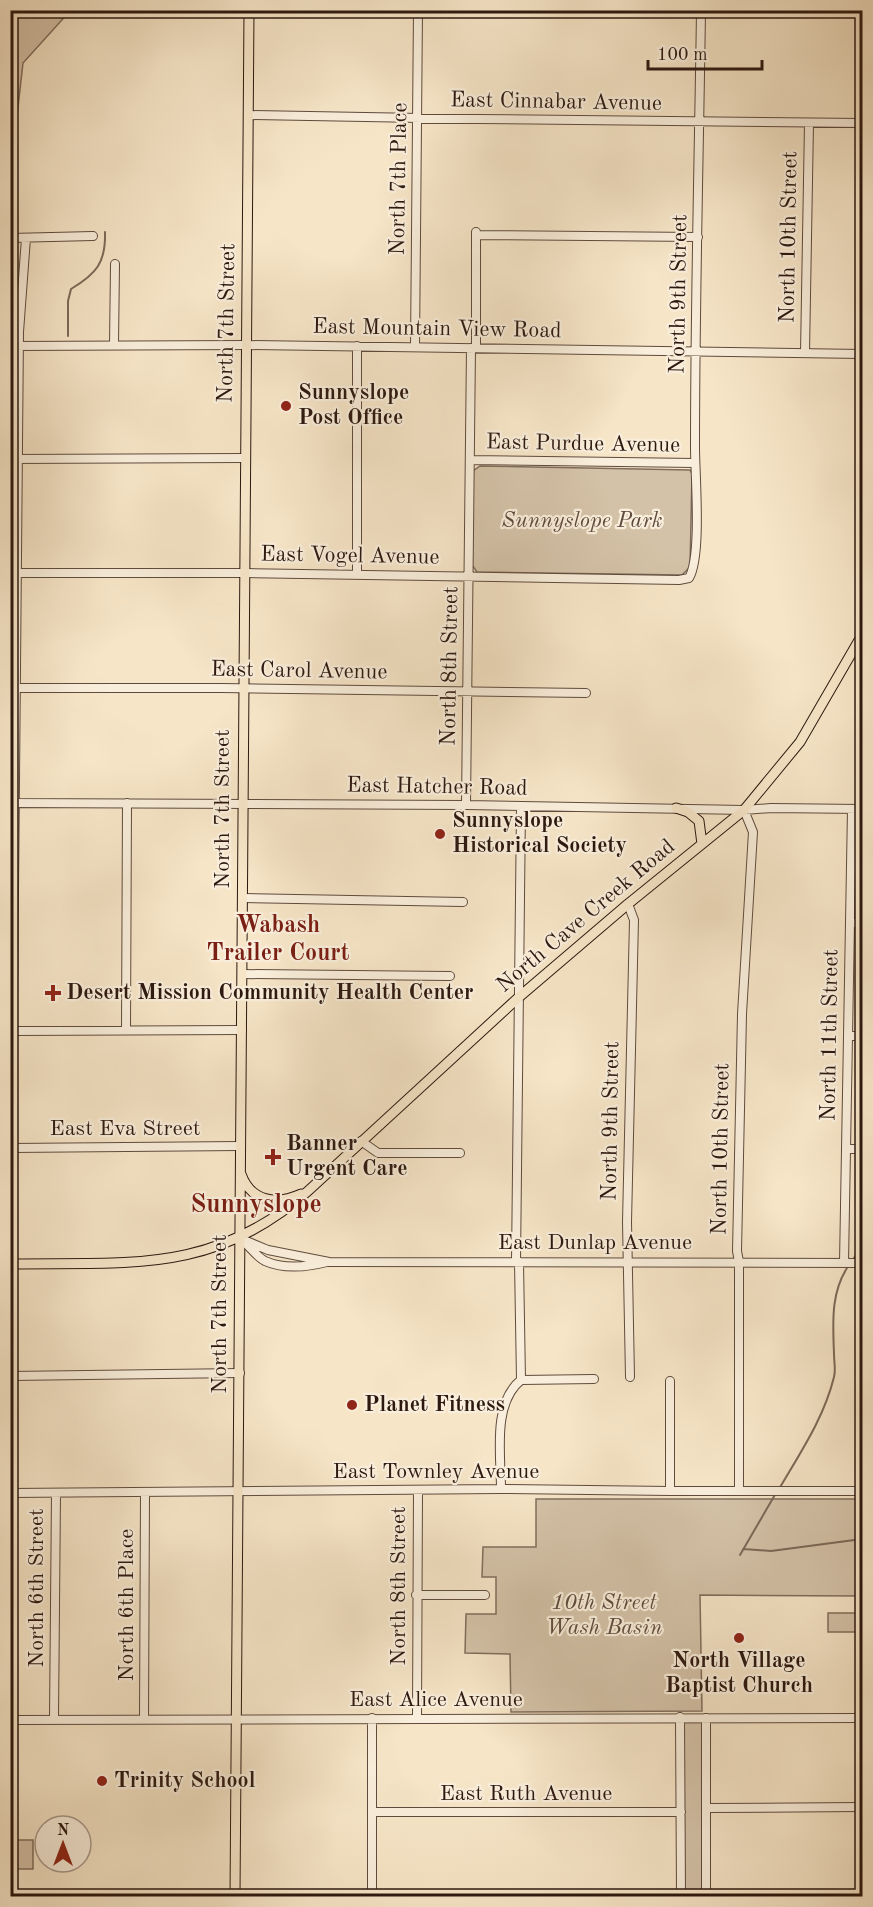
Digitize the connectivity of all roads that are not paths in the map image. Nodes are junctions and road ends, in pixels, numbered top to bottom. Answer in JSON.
{"nodes":[{"id":1,"x":249,"y":10,"type":"edge"},
{"id":2,"x":418,"y":10,"type":"edge"},
{"id":3,"x":701,"y":10,"type":"edge"},
{"id":4,"x":248,"y":115,"type":"junction"},
{"id":5,"x":417,"y":117,"type":"junction"},
{"id":6,"x":699,"y":121,"type":"junction"},
{"id":7,"x":809,"y":123,"type":"junction"},
{"id":8,"x":862,"y":123,"type":"edge"},
{"id":9,"x":93,"y":236,"type":"dead end"},
{"id":10,"x":698,"y":237,"type":"junction"},
{"id":11,"x":10,"y":238,"type":"edge"},
{"id":12,"x":26,"y":238,"type":"junction"},
{"id":13,"x":115,"y":264,"type":"dead end"},
{"id":14,"x":114,"y":345,"type":"junction"},
{"id":15,"x":247,"y":345,"type":"junction"},
{"id":16,"x":15,"y":346,"type":"edge"},
{"id":17,"x":357,"y":346,"type":"junction"},
{"id":18,"x":415,"y":347,"type":"junction"},
{"id":19,"x":474,"y":348,"type":"junction"},
{"id":20,"x":696,"y":351,"type":"junction"},
{"id":21,"x":805,"y":353,"type":"junction"},
{"id":22,"x":862,"y":354,"type":"edge"},
{"id":23,"x":245,"y":458,"type":"junction"},
{"id":24,"x":14,"y":459,"type":"edge"},
{"id":25,"x":470,"y":460,"type":"junction"},
{"id":26,"x":695,"y":463,"type":"junction"},
{"id":27,"x":14,"y":573,"type":"edge"},
{"id":28,"x":245,"y":573,"type":"junction"},
{"id":29,"x":357,"y":575,"type":"junction"},
{"id":30,"x":469,"y":577,"type":"junction"},
{"id":31,"x":689,"y":578,"type":"joint"},
{"id":32,"x":862,"y":635,"type":"edge"},
{"id":33,"x":13,"y":688,"type":"edge"},
{"id":34,"x":243,"y":688,"type":"junction"},
{"id":35,"x":469,"y":691,"type":"junction"},
{"id":36,"x":586,"y":693,"type":"dead end"},
{"id":37,"x":12,"y":803,"type":"edge"},
{"id":38,"x":127,"y":803,"type":"junction"},
{"id":39,"x":242,"y":803,"type":"junction"},
{"id":40,"x":466,"y":805,"type":"junction"},
{"id":41,"x":522,"y":806,"type":"junction"},
{"id":42,"x":676,"y":808,"type":"junction"},
{"id":43,"x":852,"y":809,"type":"junction"},
{"id":44,"x":862,"y":809,"type":"edge"},
{"id":45,"x":744,"y":810,"type":"junction"},
{"id":46,"x":702,"y":844,"type":"junction"},
{"id":47,"x":242,"y":898,"type":"junction"},
{"id":48,"x":463,"y":902,"type":"dead end"},
{"id":49,"x":628,"y":904,"type":"junction"},
{"id":50,"x":850,"y":923,"type":"junction"},
{"id":51,"x":862,"y":923,"type":"edge"},
{"id":52,"x":242,"y":974,"type":"junction"},
{"id":53,"x":450,"y":976,"type":"dead end"},
{"id":54,"x":519,"y":997,"type":"junction"},
{"id":55,"x":13,"y":1030,"type":"junction"},
{"id":56,"x":126,"y":1030,"type":"junction"},
{"id":57,"x":242,"y":1030,"type":"junction"},
{"id":58,"x":848,"y":1036,"type":"junction"},
{"id":59,"x":862,"y":1036,"type":"edge"},
{"id":60,"x":11,"y":1089,"type":"edge"},
{"id":61,"x":361,"y":1141,"type":"junction"},
{"id":62,"x":240,"y":1146,"type":"junction"},
{"id":63,"x":11,"y":1148,"type":"edge"},
{"id":64,"x":846,"y":1149,"type":"junction"},
{"id":65,"x":862,"y":1149,"type":"edge"},
{"id":66,"x":460,"y":1153,"type":"dead end"},
{"id":67,"x":239,"y":1169,"type":"junction"},
{"id":68,"x":308,"y":1191,"type":"junction"},
{"id":69,"x":11,"y":1209,"type":"edge"},
{"id":70,"x":239,"y":1238,"type":"junction"},
{"id":71,"x":517,"y":1262,"type":"junction"},
{"id":72,"x":628,"y":1262,"type":"junction"},
{"id":73,"x":739,"y":1262,"type":"junction"},
{"id":74,"x":844,"y":1263,"type":"junction"},
{"id":75,"x":862,"y":1263,"type":"edge"},
{"id":76,"x":11,"y":1264,"type":"edge"},
{"id":77,"x":10,"y":1335,"type":"edge"},
{"id":78,"x":240,"y":1373,"type":"junction"},
{"id":79,"x":10,"y":1376,"type":"edge"},
{"id":80,"x":630,"y":1377,"type":"dead end"},
{"id":81,"x":594,"y":1379,"type":"dead end"},
{"id":82,"x":520,"y":1380,"type":"junction"},
{"id":83,"x":670,"y":1381,"type":"dead end"},
{"id":84,"x":501,"y":1489,"type":"junction"},
{"id":85,"x":418,"y":1490,"type":"junction"},
{"id":86,"x":670,"y":1491,"type":"junction"},
{"id":87,"x":740,"y":1491,"type":"junction"},
{"id":88,"x":862,"y":1491,"type":"edge"},
{"id":89,"x":145,"y":1492,"type":"junction"},
{"id":90,"x":238,"y":1492,"type":"junction"},
{"id":91,"x":10,"y":1493,"type":"edge"},
{"id":92,"x":56,"y":1493,"type":"junction"},
{"id":93,"x":417,"y":1595,"type":"junction"},
{"id":94,"x":485,"y":1595,"type":"dead end"},
{"id":95,"x":680,"y":1717,"type":"junction"},
{"id":96,"x":372,"y":1718,"type":"junction"},
{"id":97,"x":417,"y":1718,"type":"junction"},
{"id":98,"x":706,"y":1718,"type":"junction"},
{"id":99,"x":862,"y":1718,"type":"edge"},
{"id":100,"x":54,"y":1719,"type":"junction"},
{"id":101,"x":144,"y":1719,"type":"junction"},
{"id":102,"x":237,"y":1719,"type":"junction"},
{"id":103,"x":10,"y":1720,"type":"edge"},
{"id":104,"x":862,"y":1807,"type":"edge"},
{"id":105,"x":706,"y":1808,"type":"junction"},
{"id":106,"x":372,"y":1812,"type":"junction"},
{"id":107,"x":681,"y":1812,"type":"junction"},
{"id":108,"x":862,"y":1894,"type":"edge"},
{"id":109,"x":706,"y":1895,"type":"edge"},
{"id":110,"x":235,"y":1896,"type":"edge"},
{"id":111,"x":372,"y":1896,"type":"edge"},
{"id":112,"x":681,"y":1896,"type":"edge"}],
"edges":[{"from":1,"to":4,"type":"main road","name":"North 7th Street"},
{"from":2,"to":5,"type":"street","name":"North 7th Place"},
{"from":3,"to":6,"type":"street","name":"North 9th Street"},
{"from":4,"to":5,"type":"street","name":"East Cinnabar Avenue"},
{"from":4,"to":15,"type":"main road","name":"North 7th Street"},
{"from":5,"to":6,"type":"street","name":"East Cinnabar Avenue"},
{"from":5,"to":18,"type":"street","name":"North 7th Place"},
{"from":6,"to":7,"type":"street","name":"East Cinnabar Avenue"},
{"from":6,"to":10,"type":"street","name":"North 9th Street"},
{"from":7,"to":8,"type":"street","name":"East Cinnabar Avenue"},
{"from":7,"to":21,"type":"street","name":"North 10th Street"},
{"from":9,"to":12,"type":"street"},
{"from":10,"to":19,"type":"street","name":"North 8th Street"},
{"from":10,"to":20,"type":"street","name":"North 9th Street"},
{"from":11,"to":12,"type":"street"},
{"from":12,"to":16,"type":"street"},
{"from":13,"to":14,"type":"street"},
{"from":14,"to":15,"type":"street","name":"East Mountain View Road"},
{"from":14,"to":16,"type":"street","name":"East Mountain View Road"},
{"from":15,"to":17,"type":"street","name":"East Mountain View Road"},
{"from":15,"to":23,"type":"main road","name":"North 7th Street"},
{"from":16,"to":24,"type":"street"},
{"from":17,"to":18,"type":"street","name":"East Mountain View Road"},
{"from":17,"to":29,"type":"street"},
{"from":18,"to":19,"type":"street","name":"East Mountain View Road"},
{"from":19,"to":20,"type":"street","name":"East Mountain View Road"},
{"from":19,"to":25,"type":"street","name":"North 8th Street"},
{"from":20,"to":21,"type":"street","name":"East Mountain View Road"},
{"from":20,"to":26,"type":"street","name":"North 9th Street"},
{"from":21,"to":22,"type":"street","name":"East Mountain View Road"},
{"from":23,"to":24,"type":"street"},
{"from":23,"to":28,"type":"main road","name":"North 7th Street"},
{"from":24,"to":27,"type":"street"},
{"from":25,"to":26,"type":"street","name":"East Purdue Avenue"},
{"from":25,"to":30,"type":"street","name":"North 8th Street"},
{"from":26,"to":31,"type":"street","name":"North 9th Street"},
{"from":27,"to":28,"type":"street","name":"East Vogel Avenue"},
{"from":27,"to":33,"type":"street"},
{"from":28,"to":29,"type":"street","name":"East Vogel Avenue"},
{"from":28,"to":34,"type":"main road","name":"North 7th Street"},
{"from":29,"to":30,"type":"street","name":"East Vogel Avenue"},
{"from":30,"to":31,"type":"street","name":"East Vogel Avenue"},
{"from":30,"to":35,"type":"street","name":"North 8th Street"},
{"from":32,"to":45,"type":"main road","name":"North Cave Creek Road"},
{"from":33,"to":34,"type":"street","name":"East Carol Avenue"},
{"from":33,"to":37,"type":"street"},
{"from":34,"to":35,"type":"street","name":"East Carol Avenue"},
{"from":34,"to":39,"type":"main road","name":"North 7th Street"},
{"from":35,"to":36,"type":"street","name":"East Carol Avenue"},
{"from":35,"to":40,"type":"street","name":"North 8th Street"},
{"from":37,"to":38,"type":"street","name":"East Hatcher Road"},
{"from":37,"to":55,"type":"street"},
{"from":38,"to":39,"type":"street","name":"East Hatcher Road"},
{"from":38,"to":56,"type":"street"},
{"from":39,"to":40,"type":"street","name":"East Hatcher Road"},
{"from":39,"to":47,"type":"main road","name":"North 7th Street"},
{"from":40,"to":41,"type":"street","name":"East Hatcher Road"},
{"from":41,"to":42,"type":"street","name":"East Hatcher Road"},
{"from":41,"to":54,"type":"street"},
{"from":42,"to":45,"type":"street","name":"East Hatcher Road"},
{"from":42,"to":46,"type":"main road"},
{"from":43,"to":44,"type":"street","name":"East Hatcher Road"},
{"from":43,"to":45,"type":"street","name":"East Hatcher Road"},
{"from":43,"to":50,"type":"street","name":"North 11th Street"},
{"from":45,"to":46,"type":"main road","name":"North Cave Creek Road"},
{"from":45,"to":73,"type":"street","name":"North 10th Street"},
{"from":46,"to":49,"type":"main road","name":"North Cave Creek Road"},
{"from":47,"to":48,"type":"street"},
{"from":47,"to":52,"type":"main road","name":"North 7th Street"},
{"from":49,"to":54,"type":"main road","name":"North Cave Creek Road"},
{"from":49,"to":72,"type":"street","name":"North 9th Street"},
{"from":50,"to":51,"type":"street"},
{"from":50,"to":58,"type":"street","name":"North 11th Street"},
{"from":52,"to":53,"type":"street"},
{"from":52,"to":57,"type":"main road","name":"North 7th Street"},
{"from":54,"to":61,"type":"main road","name":"North Cave Creek Road"},
{"from":54,"to":71,"type":"street"},
{"from":55,"to":56,"type":"street"},
{"from":55,"to":60,"type":"street"},
{"from":56,"to":57,"type":"street"},
{"from":57,"to":62,"type":"main road","name":"North 7th Street"},
{"from":58,"to":59,"type":"street"},
{"from":58,"to":64,"type":"street","name":"North 11th Street"},
{"from":60,"to":63,"type":"street"},
{"from":61,"to":66,"type":"street"},
{"from":61,"to":68,"type":"main road","name":"North Cave Creek Road"},
{"from":62,"to":63,"type":"street","name":"East Eva Street"},
{"from":62,"to":67,"type":"main road","name":"North 7th Street"},
{"from":63,"to":69,"type":"street"},
{"from":64,"to":65,"type":"street"},
{"from":64,"to":74,"type":"street","name":"North 11th Street"},
{"from":67,"to":68,"type":"main road"},
{"from":67,"to":70,"type":"main road","name":"North 7th Street"},
{"from":68,"to":70,"type":"main road","name":"North Cave Creek Road"},
{"from":69,"to":76,"type":"street"},
{"from":70,"to":71,"type":"street","name":"East Dunlap Avenue"},
{"from":70,"to":76,"type":"main road"},
{"from":70,"to":78,"type":"main road","name":"North 7th Street"},
{"from":71,"to":72,"type":"street","name":"East Dunlap Avenue"},
{"from":71,"to":82,"type":"street"},
{"from":72,"to":73,"type":"street","name":"East Dunlap Avenue"},
{"from":72,"to":80,"type":"street","name":"North 9th Street"},
{"from":73,"to":74,"type":"street","name":"East Dunlap Avenue"},
{"from":73,"to":87,"type":"street","name":"North 10th Street"},
{"from":74,"to":75,"type":"street","name":"East Dunlap Avenue"},
{"from":76,"to":77,"type":"street"},
{"from":78,"to":79,"type":"street"},
{"from":78,"to":90,"type":"main road","name":"North 7th Street"},
{"from":81,"to":82,"type":"street"},
{"from":82,"to":84,"type":"street"},
{"from":83,"to":86,"type":"street"},
{"from":84,"to":85,"type":"street","name":"East Townley Avenue"},
{"from":84,"to":86,"type":"street","name":"East Townley Avenue"},
{"from":85,"to":90,"type":"street","name":"East Townley Avenue"},
{"from":85,"to":93,"type":"street","name":"North 8th Street"},
{"from":86,"to":87,"type":"street","name":"East Townley Avenue"},
{"from":87,"to":88,"type":"street","name":"East Townley Avenue"},
{"from":89,"to":90,"type":"street","name":"East Townley Avenue"},
{"from":89,"to":92,"type":"street","name":"East Townley Avenue"},
{"from":89,"to":101,"type":"street","name":"North 6th Place"},
{"from":90,"to":102,"type":"main road","name":"North 7th Street"},
{"from":91,"to":92,"type":"street","name":"East Townley Avenue"},
{"from":92,"to":100,"type":"street","name":"North 6th Street"},
{"from":93,"to":94,"type":"street"},
{"from":93,"to":97,"type":"street","name":"North 8th Street"},
{"from":95,"to":97,"type":"street","name":"East Alice Avenue"},
{"from":95,"to":98,"type":"street","name":"East Alice Avenue"},
{"from":95,"to":107,"type":"street"},
{"from":96,"to":97,"type":"street","name":"East Alice Avenue"},
{"from":96,"to":102,"type":"street","name":"East Alice Avenue"},
{"from":96,"to":106,"type":"street"},
{"from":98,"to":99,"type":"street","name":"East Alice Avenue"},
{"from":98,"to":105,"type":"street"},
{"from":100,"to":101,"type":"street","name":"East Alice Avenue"},
{"from":100,"to":103,"type":"street","name":"East Alice Avenue"},
{"from":101,"to":102,"type":"street","name":"East Alice Avenue"},
{"from":102,"to":110,"type":"main road","name":"North 7th Street"},
{"from":104,"to":105,"type":"street"},
{"from":105,"to":109,"type":"street"},
{"from":106,"to":107,"type":"street","name":"East Ruth Avenue"},
{"from":106,"to":111,"type":"street"},
{"from":107,"to":112,"type":"street"},
{"from":108,"to":109,"type":"street"}]}
